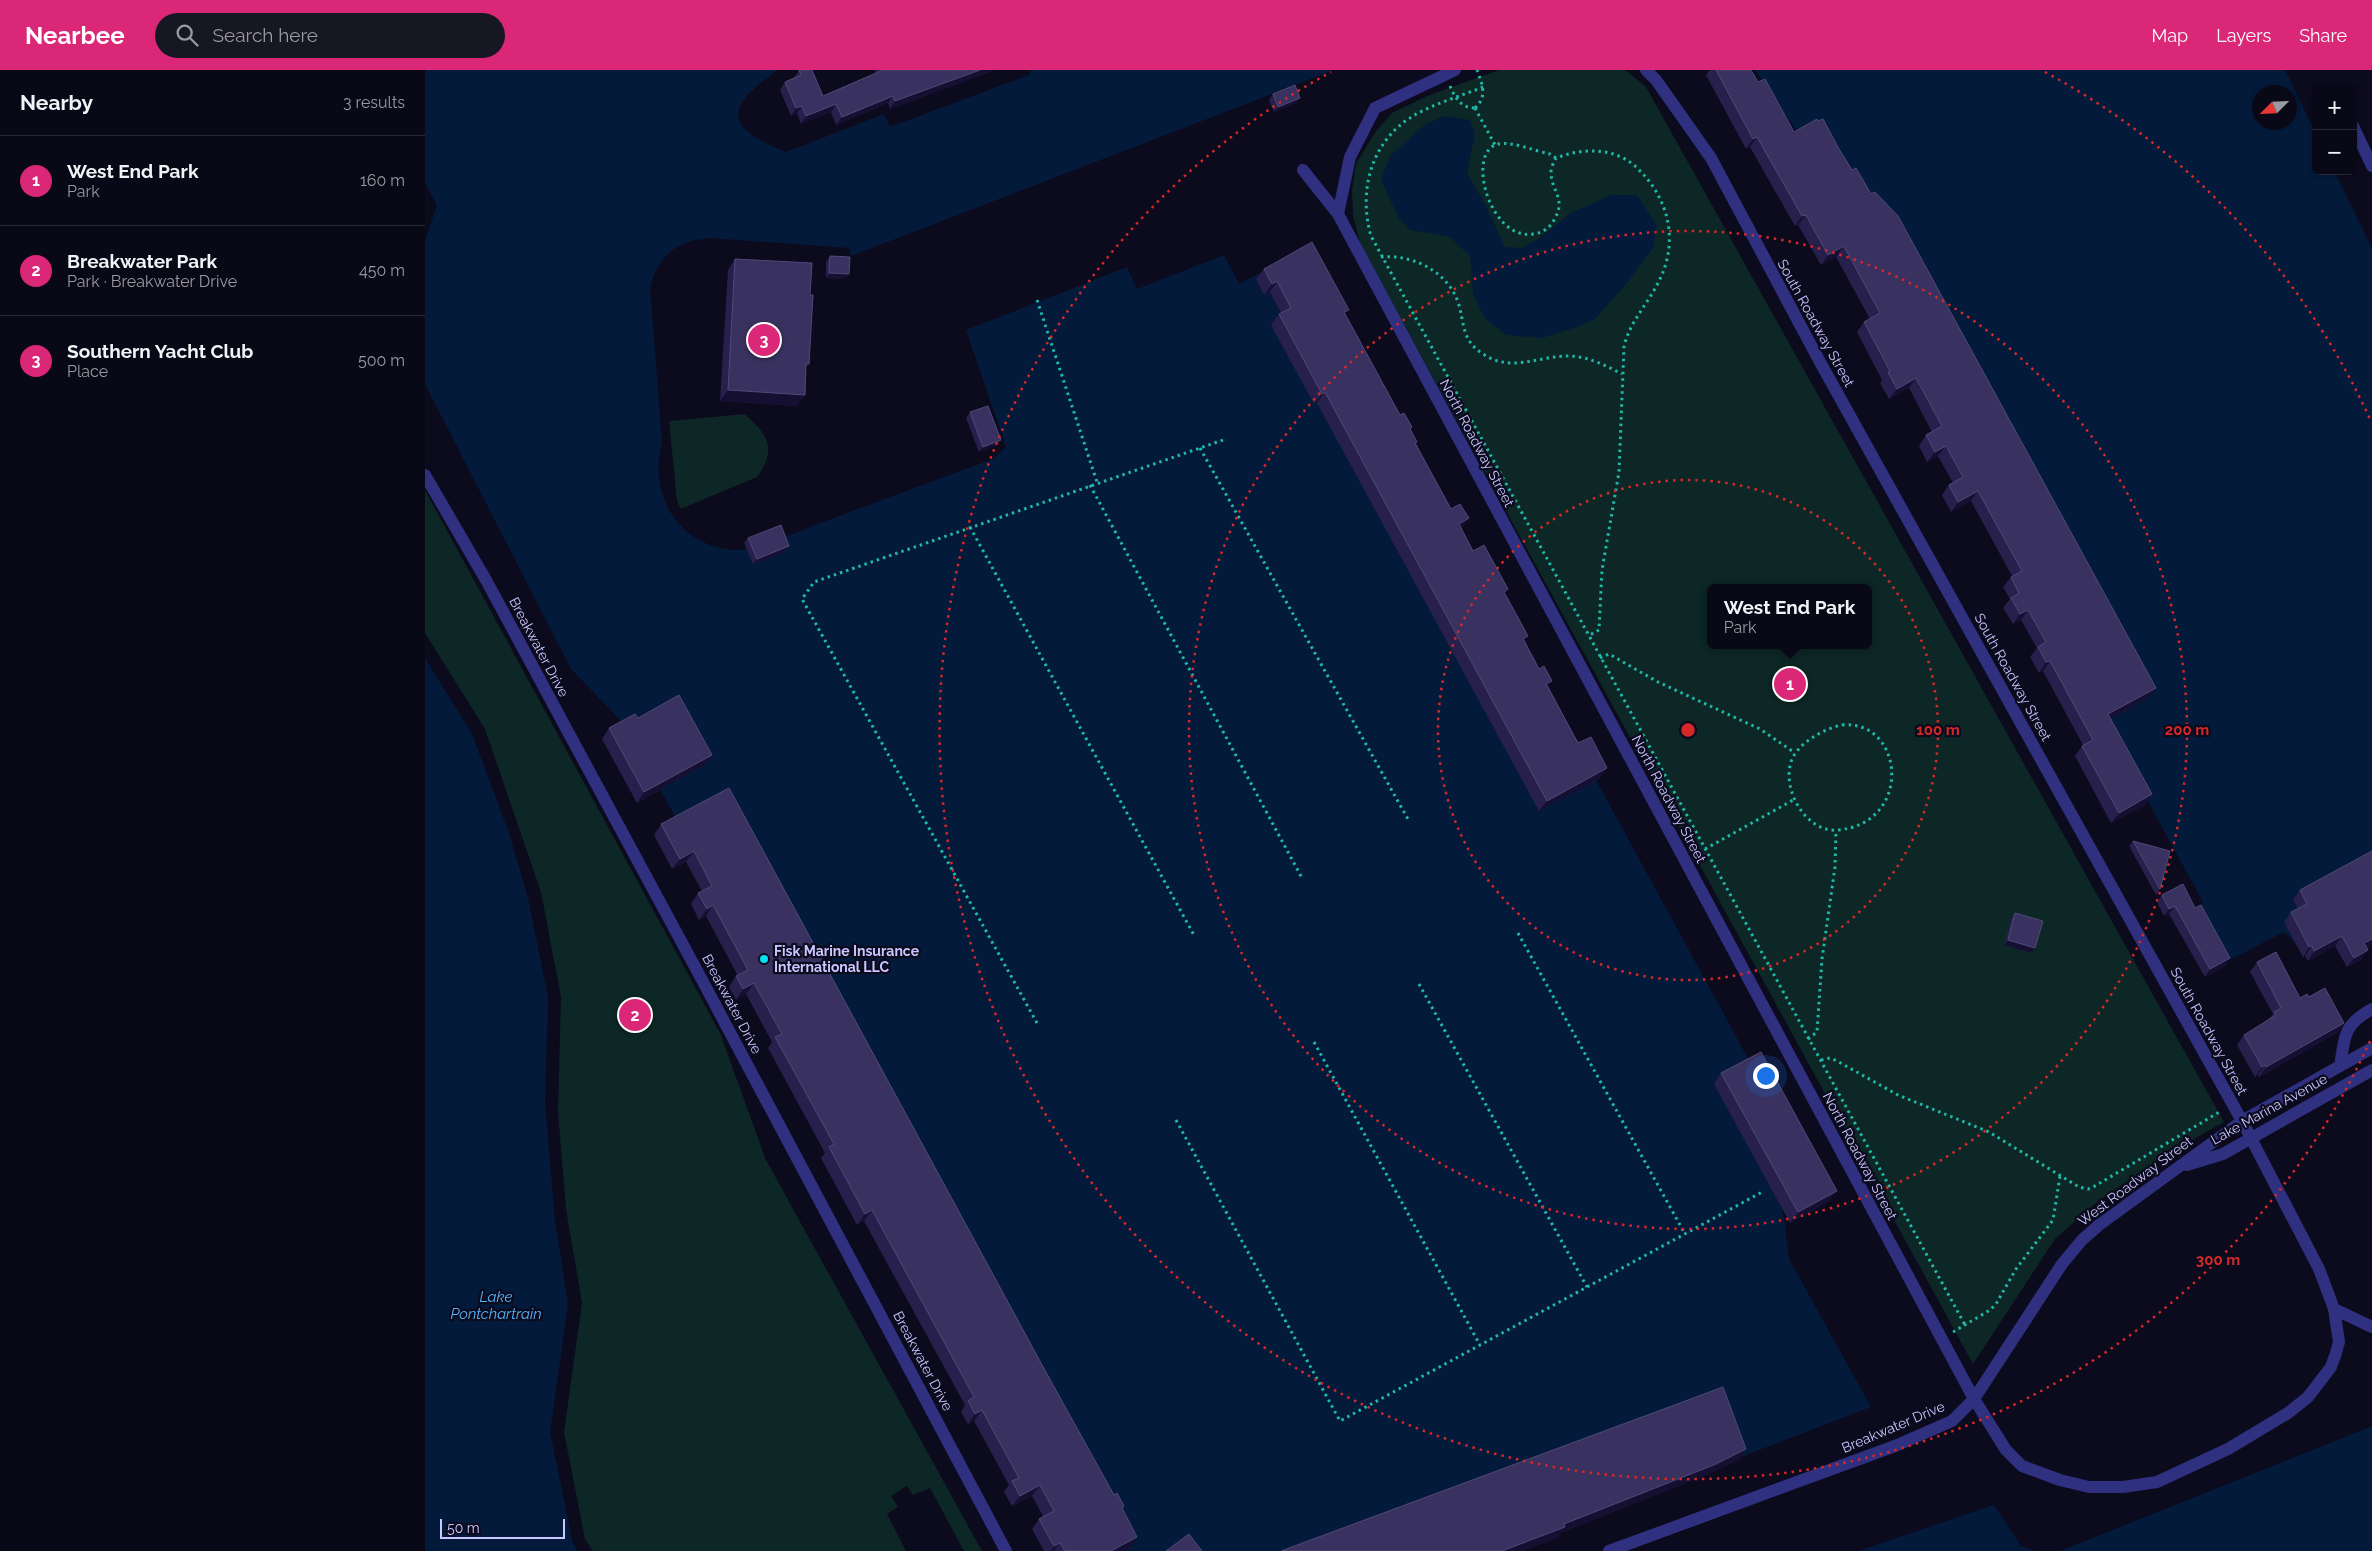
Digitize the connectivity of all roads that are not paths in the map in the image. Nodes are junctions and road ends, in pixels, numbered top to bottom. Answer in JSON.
{"nodes":[{"id":1,"x":1646,"y":70,"type":"edge"},
{"id":2,"x":1451,"y":72,"type":"edge"},
{"id":3,"x":2355,"y":130,"type":"edge"},
{"id":4,"x":2372,"y":166,"type":"edge"},
{"id":5,"x":1303,"y":170,"type":"dead end"},
{"id":6,"x":1338,"y":214,"type":"junction"},
{"id":7,"x":425,"y":474,"type":"edge"},
{"id":8,"x":2372,"y":1009,"type":"edge"},
{"id":9,"x":2372,"y":1048,"type":"edge"},
{"id":10,"x":2340,"y":1066,"type":"junction"},
{"id":11,"x":2372,"y":1070,"type":"edge"},
{"id":12,"x":2242,"y":1121,"type":"junction"},
{"id":13,"x":2251,"y":1138,"type":"junction"},
{"id":14,"x":2177,"y":1168,"type":"junction"},
{"id":15,"x":2334,"y":1309,"type":"junction"},
{"id":16,"x":2372,"y":1327,"type":"edge"},
{"id":17,"x":1974,"y":1399,"type":"junction"},
{"id":18,"x":1006,"y":1551,"type":"edge"},
{"id":19,"x":1609,"y":1551,"type":"edge"}],
"edges":[{"from":1,"to":12,"type":"street","name":"South Roadway Street"},
{"from":2,"to":6,"type":"street"},
{"from":3,"to":4,"type":"street"},
{"from":5,"to":6,"type":"street","name":"North Roadway Street"},
{"from":6,"to":17,"type":"street","name":"North Roadway Street"},
{"from":7,"to":18,"type":"street","name":"Breakwater Drive"},
{"from":8,"to":10,"type":"street"},
{"from":9,"to":10,"type":"street","name":"West Roadway Street"},
{"from":10,"to":12,"type":"street","name":"West Roadway Street"},
{"from":11,"to":13,"type":"street","name":"Lake Marina Avenue"},
{"from":12,"to":13,"type":"street","name":"South Roadway Street"},
{"from":12,"to":14,"type":"street","name":"West Roadway Street"},
{"from":13,"to":14,"type":"street","name":"Lake Marina Avenue"},
{"from":13,"to":15,"type":"street","name":"South Roadway Street"},
{"from":14,"to":17,"type":"street","name":"West Roadway Street"},
{"from":15,"to":16,"type":"street"},
{"from":15,"to":17,"type":"street"},
{"from":17,"to":19,"type":"street","name":"Breakwater Drive"}]}
